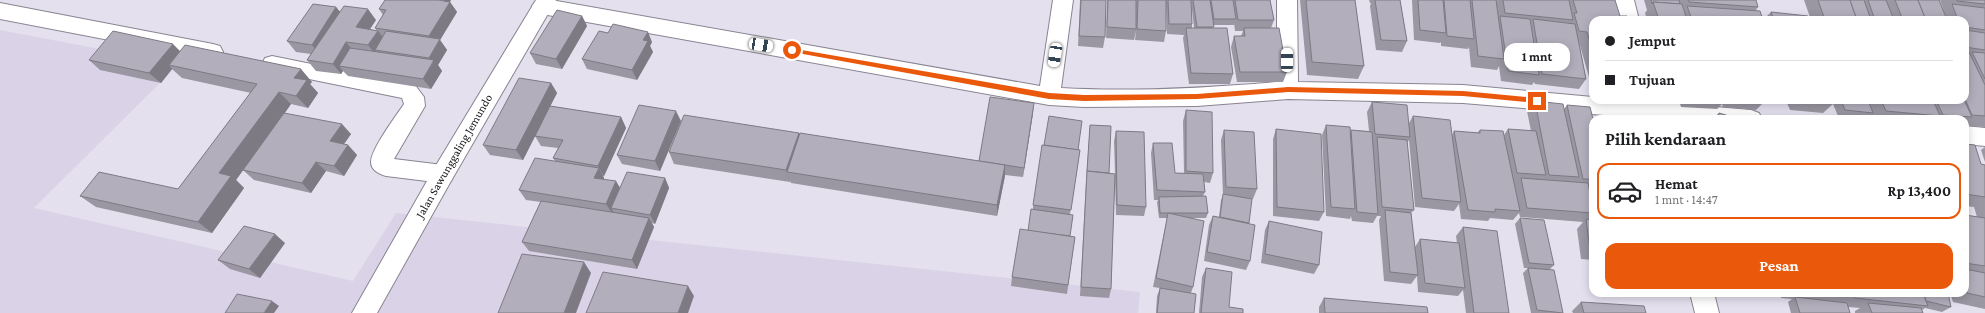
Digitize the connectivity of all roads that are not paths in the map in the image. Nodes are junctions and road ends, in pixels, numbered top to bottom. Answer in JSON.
{"nodes":[{"id":1,"x":1063,"y":0,"type":"edge"},
{"id":2,"x":1287,"y":0,"type":"edge"},
{"id":3,"x":1624,"y":0,"type":"edge"},
{"id":4,"x":544,"y":3,"type":"edge"},
{"id":5,"x":0,"y":11,"type":"edge"},
{"id":6,"x":1628,"y":16,"type":"edge"},
{"id":7,"x":231,"y":55,"type":"edge"},
{"id":8,"x":254,"y":60,"type":"edge"},
{"id":9,"x":1288,"y":90,"type":"junction"},
{"id":10,"x":1049,"y":96,"type":"junction"},
{"id":11,"x":1655,"y":110,"type":"edge"},
{"id":12,"x":1708,"y":115,"type":"edge"},
{"id":13,"x":1969,"y":136,"type":"edge"},
{"id":14,"x":1985,"y":137,"type":"edge"},
{"id":15,"x":433,"y":172,"type":"junction"},
{"id":16,"x":1703,"y":297,"type":"edge"},
{"id":17,"x":364,"y":313,"type":"edge"},
{"id":18,"x":1707,"y":313,"type":"edge"}],
"edges":[{"from":1,"to":10,"type":"street"},
{"from":2,"to":9,"type":"street"},
{"from":3,"to":6,"type":"street"},
{"from":4,"to":10,"type":"street"},
{"from":4,"to":15,"type":"street","name":"Jalan Sawunggaling Jemundo"},
{"from":5,"to":7,"type":"street"},
{"from":8,"to":15,"type":"street"},
{"from":9,"to":10,"type":"street"},
{"from":9,"to":11,"type":"street"},
{"from":11,"to":12,"type":"street"},
{"from":13,"to":14,"type":"street"},
{"from":15,"to":17,"type":"street","name":"Jalan Sawunggaling Jemundo"},
{"from":16,"to":18,"type":"street"}]}
